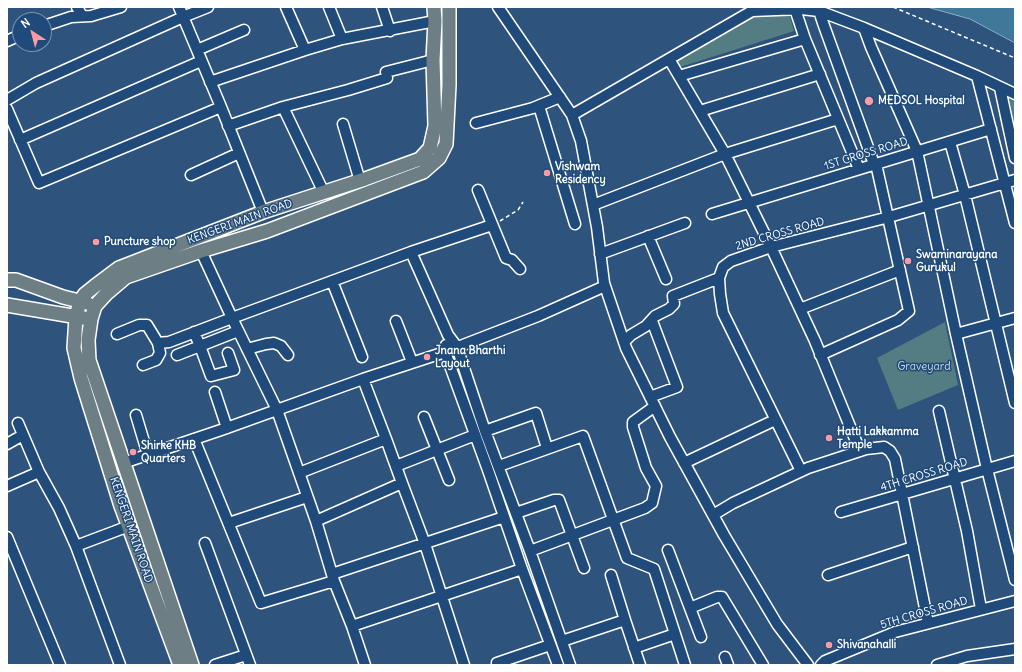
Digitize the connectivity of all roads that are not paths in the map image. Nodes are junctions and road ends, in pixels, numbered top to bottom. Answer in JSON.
{"nodes":[{"id":1,"x":77,"y":7,"type":"edge"},
{"id":2,"x":121,"y":7,"type":"edge"},
{"id":3,"x":178,"y":7,"type":"edge"},
{"id":4,"x":208,"y":7,"type":"edge"},
{"id":5,"x":286,"y":7,"type":"edge"},
{"id":6,"x":329,"y":7,"type":"edge"},
{"id":7,"x":382,"y":7,"type":"edge"},
{"id":8,"x":434,"y":7,"type":"edge"},
{"id":9,"x":449,"y":7,"type":"edge"},
{"id":10,"x":498,"y":7,"type":"edge"},
{"id":11,"x":795,"y":9,"type":"junction"},
{"id":12,"x":819,"y":9,"type":"edge"},
{"id":13,"x":82,"y":16,"type":"junction"},
{"id":14,"x":183,"y":17,"type":"junction"},
{"id":15,"x":435,"y":21,"type":"junction"},
{"id":16,"x":52,"y":23,"type":"edge"},
{"id":17,"x":864,"y":28,"type":"junction"},
{"id":18,"x":244,"y":30,"type":"dead end"},
{"id":19,"x":390,"y":31,"type":"junction"},
{"id":20,"x":805,"y":39,"type":"junction"},
{"id":21,"x":342,"y":40,"type":"junction"},
{"id":22,"x":197,"y":50,"type":"junction"},
{"id":23,"x":305,"y":50,"type":"junction"},
{"id":24,"x":669,"y":59,"type":"junction"},
{"id":25,"x":433,"y":60,"type":"junction"},
{"id":26,"x":202,"y":61,"type":"junction"},
{"id":27,"x":820,"y":74,"type":"junction"},
{"id":28,"x":679,"y":76,"type":"junction"},
{"id":29,"x":977,"y":76,"type":"junction"},
{"id":30,"x":210,"y":82,"type":"junction"},
{"id":31,"x":1000,"y":88,"type":"junction"},
{"id":32,"x":1015,"y":94,"type":"edge"},
{"id":33,"x":560,"y":97,"type":"junction"},
{"id":34,"x":7,"y":100,"type":"edge"},
{"id":35,"x":539,"y":106,"type":"junction"},
{"id":36,"x":221,"y":107,"type":"junction"},
{"id":37,"x":283,"y":107,"type":"junction"},
{"id":38,"x":7,"y":109,"type":"edge"},
{"id":39,"x":700,"y":111,"type":"junction"},
{"id":40,"x":572,"y":115,"type":"junction"},
{"id":41,"x":838,"y":119,"type":"junction"},
{"id":42,"x":476,"y":123,"type":"dead end"},
{"id":43,"x":343,"y":124,"type":"dead end"},
{"id":44,"x":228,"y":126,"type":"junction"},
{"id":45,"x":991,"y":130,"type":"junction"},
{"id":46,"x":20,"y":140,"type":"junction"},
{"id":47,"x":950,"y":142,"type":"junction"},
{"id":48,"x":917,"y":151,"type":"junction"},
{"id":49,"x":239,"y":153,"type":"junction"},
{"id":50,"x":725,"y":154,"type":"junction"},
{"id":51,"x":1015,"y":158,"type":"edge"},
{"id":52,"x":875,"y":164,"type":"junction"},
{"id":53,"x":859,"y":169,"type":"junction"},
{"id":54,"x":191,"y":175,"type":"dead end"},
{"id":55,"x":1015,"y":180,"type":"edge"},
{"id":56,"x":360,"y":181,"type":"junction"},
{"id":57,"x":1005,"y":183,"type":"junction"},
{"id":58,"x":478,"y":190,"type":"dead end"},
{"id":59,"x":324,"y":193,"type":"junction"},
{"id":60,"x":965,"y":195,"type":"junction"},
{"id":61,"x":749,"y":203,"type":"junction"},
{"id":62,"x":593,"y":205,"type":"junction"},
{"id":63,"x":929,"y":205,"type":"junction"},
{"id":64,"x":263,"y":212,"type":"junction"},
{"id":65,"x":712,"y":214,"type":"dead end"},
{"id":66,"x":889,"y":217,"type":"junction"},
{"id":67,"x":1015,"y":223,"type":"edge"},
{"id":68,"x":575,"y":224,"type":"dead end"},
{"id":69,"x":685,"y":224,"type":"dead end"},
{"id":70,"x":492,"y":225,"type":"junction"},
{"id":71,"x":648,"y":236,"type":"junction"},
{"id":72,"x":771,"y":247,"type":"junction"},
{"id":73,"x":201,"y":251,"type":"junction"},
{"id":74,"x":411,"y":252,"type":"junction"},
{"id":75,"x":600,"y":254,"type":"junction"},
{"id":76,"x":520,"y":269,"type":"dead end"},
{"id":77,"x":900,"y":270,"type":"junction"},
{"id":78,"x":719,"y":278,"type":"junction"},
{"id":79,"x":666,"y":279,"type":"dead end"},
{"id":80,"x":7,"y":280,"type":"edge"},
{"id":81,"x":332,"y":281,"type":"junction"},
{"id":82,"x":605,"y":286,"type":"junction"},
{"id":83,"x":44,"y":290,"type":"junction"},
{"id":84,"x":80,"y":301,"type":"junction"},
{"id":85,"x":7,"y":305,"type":"edge"},
{"id":86,"x":95,"y":306,"type":"junction"},
{"id":87,"x":36,"y":309,"type":"junction"},
{"id":88,"x":800,"y":309,"type":"junction"},
{"id":89,"x":76,"y":317,"type":"junction"},
{"id":90,"x":232,"y":318,"type":"junction"},
{"id":91,"x":1015,"y":318,"type":"edge"},
{"id":92,"x":90,"y":319,"type":"junction"},
{"id":93,"x":396,"y":321,"type":"dead end"},
{"id":94,"x":652,"y":321,"type":"junction"},
{"id":95,"x":996,"y":323,"type":"junction"},
{"id":96,"x":238,"y":331,"type":"junction"},
{"id":97,"x":194,"y":332,"type":"junction"},
{"id":98,"x":117,"y":334,"type":"dead end"},
{"id":99,"x":956,"y":334,"type":"junction"},
{"id":100,"x":448,"y":335,"type":"junction"},
{"id":101,"x":624,"y":342,"type":"junction"},
{"id":102,"x":158,"y":343,"type":"junction"},
{"id":103,"x":200,"y":346,"type":"junction"},
{"id":104,"x":457,"y":347,"type":"junction"},
{"id":105,"x":247,"y":349,"type":"junction"},
{"id":106,"x":445,"y":352,"type":"junction"},
{"id":107,"x":228,"y":353,"type":"dead end"},
{"id":108,"x":177,"y":355,"type":"dead end"},
{"id":109,"x":288,"y":355,"type":"dead end"},
{"id":110,"x":820,"y":355,"type":"junction"},
{"id":111,"x":362,"y":357,"type":"dead end"},
{"id":112,"x":412,"y":362,"type":"junction"},
{"id":113,"x":143,"y":365,"type":"dead end"},
{"id":114,"x":1012,"y":377,"type":"edge"},
{"id":115,"x":363,"y":379,"type":"junction"},
{"id":116,"x":215,"y":392,"type":"dead end"},
{"id":117,"x":652,"y":401,"type":"junction"},
{"id":118,"x":1015,"y":403,"type":"edge"},
{"id":119,"x":276,"y":410,"type":"junction"},
{"id":120,"x":939,"y":411,"type":"dead end"},
{"id":121,"x":136,"y":415,"type":"dead end"},
{"id":122,"x":424,"y":417,"type":"dead end"},
{"id":123,"x":775,"y":420,"type":"junction"},
{"id":124,"x":18,"y":423,"type":"dead end"},
{"id":125,"x":227,"y":428,"type":"junction"},
{"id":126,"x":485,"y":431,"type":"junction"},
{"id":127,"x":23,"y":435,"type":"junction"},
{"id":128,"x":475,"y":435,"type":"junction"},
{"id":129,"x":194,"y":439,"type":"junction"},
{"id":130,"x":386,"y":439,"type":"junction"},
{"id":131,"x":7,"y":444,"type":"edge"},
{"id":132,"x":547,"y":448,"type":"junction"},
{"id":133,"x":436,"y":450,"type":"junction"},
{"id":134,"x":860,"y":451,"type":"junction"},
{"id":135,"x":148,"y":455,"type":"junction"},
{"id":136,"x":1015,"y":461,"type":"edge"},
{"id":137,"x":123,"y":463,"type":"junction"},
{"id":138,"x":684,"y":463,"type":"junction"},
{"id":139,"x":396,"y":466,"type":"junction"},
{"id":140,"x":498,"y":466,"type":"junction"},
{"id":141,"x":987,"y":469,"type":"junction"},
{"id":142,"x":801,"y":471,"type":"junction"},
{"id":143,"x":39,"y":472,"type":"junction"},
{"id":144,"x":300,"y":473,"type":"junction"},
{"id":145,"x":954,"y":479,"type":"junction"},
{"id":146,"x":449,"y":480,"type":"dead end"},
{"id":147,"x":402,"y":483,"type":"junction"},
{"id":148,"x":7,"y":486,"type":"edge"},
{"id":149,"x":902,"y":494,"type":"junction"},
{"id":150,"x":307,"y":497,"type":"junction"},
{"id":151,"x":841,"y":512,"type":"dead end"},
{"id":152,"x":516,"y":513,"type":"junction"},
{"id":153,"x":713,"y":515,"type":"junction"},
{"id":154,"x":504,"y":517,"type":"junction"},
{"id":155,"x":613,"y":519,"type":"junction"},
{"id":156,"x":316,"y":521,"type":"junction"},
{"id":157,"x":229,"y":523,"type":"junction"},
{"id":158,"x":129,"y":526,"type":"junction"},
{"id":159,"x":572,"y":536,"type":"junction"},
{"id":160,"x":7,"y":537,"type":"edge"},
{"id":161,"x":205,"y":543,"type":"dead end"},
{"id":162,"x":425,"y":544,"type":"junction"},
{"id":163,"x":76,"y":546,"type":"junction"},
{"id":164,"x":913,"y":547,"type":"junction"},
{"id":165,"x":668,"y":550,"type":"dead end"},
{"id":166,"x":530,"y":552,"type":"junction"},
{"id":167,"x":584,"y":568,"type":"dead end"},
{"id":168,"x":522,"y":569,"type":"junction"},
{"id":169,"x":610,"y":575,"type":"dead end"},
{"id":170,"x":828,"y":575,"type":"dead end"},
{"id":171,"x":333,"y":578,"type":"junction"},
{"id":172,"x":1015,"y":580,"type":"edge"},
{"id":173,"x":441,"y":595,"type":"junction"},
{"id":174,"x":1015,"y":601,"type":"edge"},
{"id":175,"x":690,"y":608,"type":"junction"},
{"id":176,"x":981,"y":609,"type":"junction"},
{"id":177,"x":625,"y":620,"type":"junction"},
{"id":178,"x":928,"y":623,"type":"junction"},
{"id":179,"x":352,"y":626,"type":"junction"},
{"id":180,"x":675,"y":634,"type":"junction"},
{"id":181,"x":701,"y":637,"type":"dead end"},
{"id":182,"x":562,"y":641,"type":"junction"},
{"id":183,"x":550,"y":645,"type":"junction"},
{"id":184,"x":634,"y":648,"type":"junction"},
{"id":185,"x":1015,"y":648,"type":"edge"},
{"id":186,"x":246,"y":655,"type":"junction"},
{"id":187,"x":495,"y":664,"type":"edge"},
{"id":188,"x":60,"y":665,"type":"edge"},
{"id":189,"x":120,"y":665,"type":"edge"},
{"id":190,"x":180,"y":665,"type":"edge"},
{"id":191,"x":192,"y":665,"type":"edge"},
{"id":192,"x":215,"y":665,"type":"edge"},
{"id":193,"x":250,"y":665,"type":"edge"},
{"id":194,"x":364,"y":665,"type":"edge"},
{"id":195,"x":464,"y":665,"type":"edge"},
{"id":196,"x":558,"y":665,"type":"edge"},
{"id":197,"x":570,"y":665,"type":"edge"},
{"id":198,"x":640,"y":665,"type":"edge"},
{"id":199,"x":685,"y":665,"type":"edge"},
{"id":200,"x":763,"y":665,"type":"edge"},
{"id":201,"x":808,"y":665,"type":"edge"},
{"id":202,"x":821,"y":665,"type":"edge"},
{"id":203,"x":937,"y":665,"type":"edge"}],
"edges":[{"from":1,"to":13,"type":"street"},
{"from":2,"to":13,"type":"street"},
{"from":3,"to":14,"type":"street"},
{"from":4,"to":14,"type":"street"},
{"from":5,"to":23,"type":"street"},
{"from":6,"to":21,"type":"street"},
{"from":7,"to":19,"type":"street"},
{"from":8,"to":15,"type":"main road","name":"KENGERI MAIN ROAD"},
{"from":9,"to":73,"type":"main road","name":"KENGERI MAIN ROAD"},
{"from":10,"to":33,"type":"street"},
{"from":11,"to":12,"type":"street"},
{"from":11,"to":20,"type":"street"},
{"from":11,"to":24,"type":"street"},
{"from":12,"to":17,"type":"street"},
{"from":12,"to":52,"type":"street"},
{"from":13,"to":16,"type":"street"},
{"from":14,"to":22,"type":"street"},
{"from":14,"to":34,"type":"street"},
{"from":15,"to":19,"type":"street"},
{"from":15,"to":25,"type":"main road","name":"KENGERI MAIN ROAD"},
{"from":17,"to":29,"type":"street"},
{"from":17,"to":48,"type":"street"},
{"from":18,"to":22,"type":"street"},
{"from":19,"to":21,"type":"street"},
{"from":20,"to":27,"type":"street"},
{"from":20,"to":28,"type":"street"},
{"from":21,"to":23,"type":"street"},
{"from":22,"to":26,"type":"street"},
{"from":23,"to":30,"type":"street"},
{"from":24,"to":28,"type":"street"},
{"from":24,"to":40,"type":"street"},
{"from":25,"to":37,"type":"street"},
{"from":25,"to":56,"type":"main road","name":"KENGERI MAIN ROAD"},
{"from":26,"to":30,"type":"street"},
{"from":26,"to":46,"type":"street"},
{"from":27,"to":39,"type":"street"},
{"from":27,"to":41,"type":"street"},
{"from":28,"to":39,"type":"street"},
{"from":29,"to":31,"type":"street"},
{"from":29,"to":45,"type":"street"},
{"from":30,"to":36,"type":"street"},
{"from":31,"to":32,"type":"street"},
{"from":31,"to":51,"type":"street"},
{"from":33,"to":35,"type":"street"},
{"from":33,"to":40,"type":"street"},
{"from":35,"to":42,"type":"street"},
{"from":35,"to":68,"type":"street"},
{"from":36,"to":44,"type":"street"},
{"from":36,"to":46,"type":"street"},
{"from":37,"to":44,"type":"street"},
{"from":37,"to":59,"type":"street"},
{"from":38,"to":46,"type":"street"},
{"from":39,"to":50,"type":"street"},
{"from":40,"to":62,"type":"street"},
{"from":41,"to":50,"type":"street"},
{"from":41,"to":53,"type":"street"},
{"from":43,"to":56,"type":"street"},
{"from":44,"to":49,"type":"street"},
{"from":45,"to":47,"type":"street","name":"1ST CROSS ROAD"},
{"from":45,"to":57,"type":"street"},
{"from":47,"to":48,"type":"street","name":"1ST CROSS ROAD"},
{"from":47,"to":60,"type":"street"},
{"from":48,"to":52,"type":"street","name":"1ST CROSS ROAD"},
{"from":48,"to":63,"type":"street"},
{"from":49,"to":54,"type":"street"},
{"from":49,"to":64,"type":"street"},
{"from":50,"to":61,"type":"street"},
{"from":50,"to":62,"type":"street"},
{"from":52,"to":53,"type":"street","name":"1ST CROSS ROAD"},
{"from":52,"to":66,"type":"street"},
{"from":53,"to":61,"type":"street","name":"1ST CROSS ROAD"},
{"from":55,"to":57,"type":"street","name":"2ND CROSS ROAD"},
{"from":56,"to":59,"type":"main road","name":"KENGERI MAIN ROAD"},
{"from":57,"to":60,"type":"street","name":"2ND CROSS ROAD"},
{"from":57,"to":67,"type":"street"},
{"from":58,"to":70,"type":"street"},
{"from":59,"to":64,"type":"main road","name":"KENGERI MAIN ROAD"},
{"from":60,"to":63,"type":"street","name":"2ND CROSS ROAD"},
{"from":60,"to":95,"type":"street"},
{"from":61,"to":65,"type":"street","name":"1ST CROSS ROAD"},
{"from":61,"to":72,"type":"street"},
{"from":62,"to":75,"type":"street"},
{"from":63,"to":66,"type":"street","name":"2ND CROSS ROAD"},
{"from":63,"to":99,"type":"street"},
{"from":64,"to":84,"type":"main road","name":"KENGERI MAIN ROAD"},
{"from":66,"to":72,"type":"street","name":"2ND CROSS ROAD"},
{"from":66,"to":77,"type":"street"},
{"from":69,"to":71,"type":"street"},
{"from":70,"to":74,"type":"street"},
{"from":70,"to":76,"type":"street"},
{"from":71,"to":75,"type":"street"},
{"from":71,"to":79,"type":"street"},
{"from":72,"to":78,"type":"street","name":"2ND CROSS ROAD"},
{"from":72,"to":88,"type":"street"},
{"from":73,"to":86,"type":"main road","name":"KENGERI MAIN ROAD"},
{"from":73,"to":90,"type":"street"},
{"from":74,"to":81,"type":"street"},
{"from":74,"to":100,"type":"street"},
{"from":75,"to":82,"type":"street"},
{"from":77,"to":88,"type":"street"},
{"from":77,"to":110,"type":"street"},
{"from":78,"to":94,"type":"street"},
{"from":78,"to":123,"type":"street"},
{"from":80,"to":83,"type":"main road"},
{"from":81,"to":90,"type":"street"},
{"from":81,"to":111,"type":"street"},
{"from":82,"to":101,"type":"street"},
{"from":82,"to":104,"type":"street"},
{"from":83,"to":84,"type":"main road"},
{"from":83,"to":87,"type":"main road"},
{"from":84,"to":86,"type":"main road"},
{"from":84,"to":89,"type":"main road","name":"KENGERI MAIN ROAD"},
{"from":85,"to":87,"type":"main road"},
{"from":86,"to":92,"type":"main road","name":"KENGERI MAIN ROAD"},
{"from":87,"to":89,"type":"main road"},
{"from":88,"to":110,"type":"street"},
{"from":89,"to":92,"type":"main road"},
{"from":89,"to":158,"type":"main road","name":"KENGERI MAIN ROAD"},
{"from":90,"to":96,"type":"street"},
{"from":90,"to":97,"type":"street"},
{"from":91,"to":95,"type":"street"},
{"from":92,"to":137,"type":"main road","name":"KENGERI MAIN ROAD"},
{"from":93,"to":112,"type":"street"},
{"from":94,"to":101,"type":"street"},
{"from":94,"to":117,"type":"street"},
{"from":95,"to":99,"type":"street"},
{"from":95,"to":114,"type":"street"},
{"from":96,"to":103,"type":"street"},
{"from":96,"to":105,"type":"street"},
{"from":97,"to":102,"type":"street"},
{"from":97,"to":103,"type":"street"},
{"from":98,"to":102,"type":"street"},
{"from":99,"to":141,"type":"street"},
{"from":100,"to":104,"type":"street"},
{"from":100,"to":106,"type":"street"},
{"from":101,"to":117,"type":"street"},
{"from":102,"to":113,"type":"street"},
{"from":103,"to":107,"type":"street"},
{"from":103,"to":108,"type":"street"},
{"from":104,"to":106,"type":"street"},
{"from":104,"to":126,"type":"street"},
{"from":105,"to":109,"type":"street"},
{"from":105,"to":119,"type":"street"},
{"from":106,"to":112,"type":"street"},
{"from":106,"to":128,"type":"street"},
{"from":110,"to":134,"type":"street"},
{"from":112,"to":115,"type":"street"},
{"from":114,"to":118,"type":"street"},
{"from":115,"to":119,"type":"street"},
{"from":115,"to":130,"type":"street"},
{"from":116,"to":125,"type":"street"},
{"from":117,"to":138,"type":"street"},
{"from":117,"to":155,"type":"street"},
{"from":119,"to":125,"type":"street"},
{"from":119,"to":144,"type":"street"},
{"from":120,"to":145,"type":"street"},
{"from":121,"to":135,"type":"street"},
{"from":122,"to":133,"type":"street"},
{"from":123,"to":138,"type":"street"},
{"from":123,"to":142,"type":"street"},
{"from":124,"to":127,"type":"street"},
{"from":125,"to":129,"type":"street"},
{"from":126,"to":132,"type":"street"},
{"from":126,"to":140,"type":"street"},
{"from":127,"to":131,"type":"street"},
{"from":127,"to":143,"type":"street"},
{"from":128,"to":133,"type":"street"},
{"from":128,"to":154,"type":"street"},
{"from":129,"to":135,"type":"street"},
{"from":129,"to":157,"type":"street"},
{"from":130,"to":139,"type":"street"},
{"from":130,"to":144,"type":"street"},
{"from":132,"to":140,"type":"street"},
{"from":132,"to":155,"type":"street"},
{"from":133,"to":139,"type":"street"},
{"from":133,"to":146,"type":"street"},
{"from":134,"to":142,"type":"street"},
{"from":134,"to":149,"type":"street"},
{"from":135,"to":137,"type":"street"},
{"from":136,"to":141,"type":"street","name":"4TH CROSS ROAD"},
{"from":137,"to":191,"type":"main road","name":"KENGERI MAIN ROAD"},
{"from":138,"to":153,"type":"street"},
{"from":139,"to":147,"type":"street"},
{"from":140,"to":152,"type":"street"},
{"from":141,"to":145,"type":"street","name":"4TH CROSS ROAD"},
{"from":141,"to":172,"type":"street"},
{"from":142,"to":153,"type":"street"},
{"from":143,"to":148,"type":"street"},
{"from":143,"to":163,"type":"street"},
{"from":144,"to":150,"type":"street"},
{"from":145,"to":149,"type":"street","name":"4TH CROSS ROAD"},
{"from":145,"to":176,"type":"street"},
{"from":147,"to":156,"type":"street"},
{"from":147,"to":162,"type":"street"},
{"from":149,"to":151,"type":"street","name":"4TH CROSS ROAD"},
{"from":149,"to":164,"type":"street"},
{"from":150,"to":156,"type":"street"},
{"from":150,"to":157,"type":"street"},
{"from":152,"to":159,"type":"street"},
{"from":152,"to":166,"type":"street"},
{"from":153,"to":201,"type":"street"},
{"from":154,"to":162,"type":"street"},
{"from":154,"to":168,"type":"street"},
{"from":155,"to":159,"type":"street"},
{"from":155,"to":180,"type":"street"},
{"from":156,"to":171,"type":"street"},
{"from":157,"to":171,"type":"street"},
{"from":158,"to":163,"type":"street"},
{"from":158,"to":190,"type":"main road","name":"KENGERI MAIN ROAD"},
{"from":159,"to":166,"type":"street"},
{"from":159,"to":167,"type":"street"},
{"from":160,"to":188,"type":"street"},
{"from":161,"to":186,"type":"street"},
{"from":162,"to":171,"type":"street"},
{"from":162,"to":173,"type":"street"},
{"from":163,"to":189,"type":"street"},
{"from":164,"to":170,"type":"street"},
{"from":164,"to":178,"type":"street"},
{"from":165,"to":175,"type":"street"},
{"from":166,"to":182,"type":"street"},
{"from":168,"to":173,"type":"street"},
{"from":168,"to":183,"type":"street"},
{"from":169,"to":177,"type":"street"},
{"from":171,"to":179,"type":"street"},
{"from":173,"to":179,"type":"street"},
{"from":173,"to":195,"type":"street"},
{"from":174,"to":176,"type":"street","name":"5TH CROSS ROAD"},
{"from":175,"to":181,"type":"street"},
{"from":175,"to":200,"type":"street"},
{"from":176,"to":178,"type":"street","name":"5TH CROSS ROAD"},
{"from":177,"to":182,"type":"street"},
{"from":177,"to":184,"type":"street"},
{"from":178,"to":202,"type":"street","name":"5TH CROSS ROAD"},
{"from":179,"to":194,"type":"street"},
{"from":180,"to":184,"type":"street"},
{"from":180,"to":199,"type":"street"},
{"from":182,"to":197,"type":"street"},
{"from":183,"to":187,"type":"street"},
{"from":183,"to":196,"type":"street"},
{"from":184,"to":198,"type":"street"},
{"from":185,"to":203,"type":"street"},
{"from":186,"to":192,"type":"street"},
{"from":186,"to":193,"type":"street"}]}
